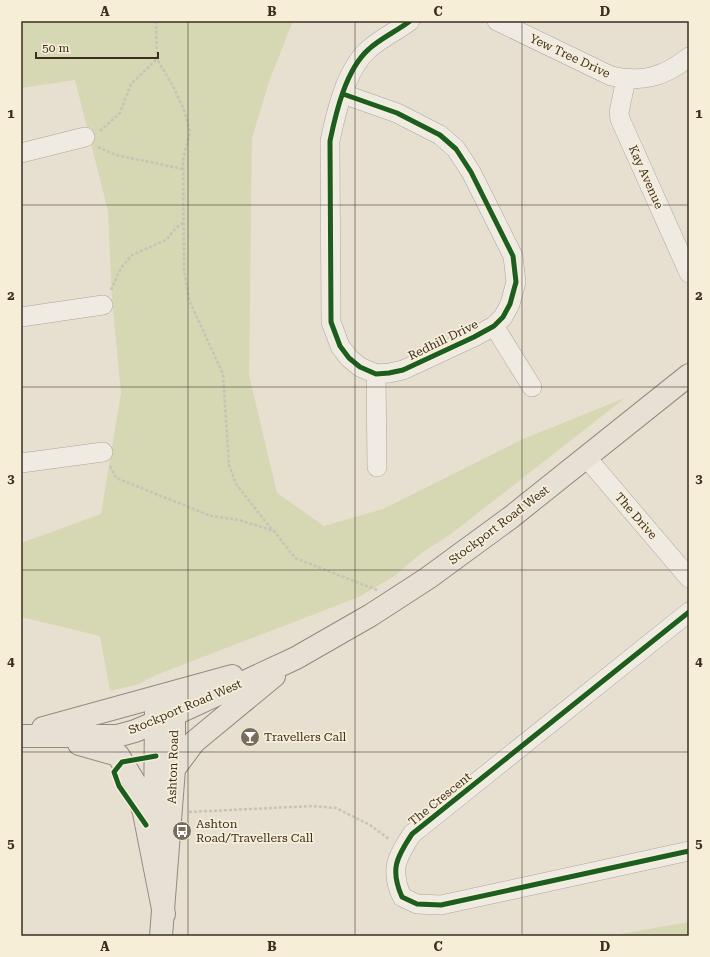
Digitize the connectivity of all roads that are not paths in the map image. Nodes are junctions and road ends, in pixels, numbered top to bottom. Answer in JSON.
{"nodes":[{"id":1,"x":410,"y":21,"type":"edge"},
{"id":2,"x":497,"y":21,"type":"edge"},
{"id":3,"x":689,"y":56,"type":"edge"},
{"id":4,"x":626,"y":79,"type":"junction"},
{"id":5,"x":343,"y":94,"type":"junction"},
{"id":6,"x":88,"y":136,"type":"road end"},
{"id":7,"x":21,"y":153,"type":"edge"},
{"id":8,"x":689,"y":273,"type":"edge"},
{"id":9,"x":104,"y":305,"type":"road end"},
{"id":10,"x":21,"y":317,"type":"edge"},
{"id":11,"x":494,"y":326,"type":"junction"},
{"id":12,"x":376,"y":374,"type":"junction"},
{"id":13,"x":689,"y":375,"type":"edge"},
{"id":14,"x":532,"y":386,"type":"dead end"},
{"id":15,"x":103,"y":452,"type":"road end"},
{"id":16,"x":586,"y":457,"type":"junction"},
{"id":17,"x":21,"y":463,"type":"edge"},
{"id":18,"x":377,"y":467,"type":"dead end"},
{"id":19,"x":686,"y":571,"type":"edge"},
{"id":20,"x":689,"y":612,"type":"edge"},
{"id":21,"x":296,"y":658,"type":"junction"},
{"id":22,"x":165,"y":695,"type":"junction"},
{"id":23,"x":165,"y":718,"type":"junction"},
{"id":24,"x":27,"y":735,"type":"edge"},
{"id":25,"x":174,"y":769,"type":"junction"},
{"id":26,"x":689,"y":851,"type":"edge"},
{"id":27,"x":154,"y":866,"type":"junction"},
{"id":28,"x":164,"y":914,"type":"junction"},
{"id":29,"x":161,"y":936,"type":"edge"}],
"edges":[{"from":1,"to":5,"type":"street"},
{"from":2,"to":4,"type":"street","name":"Yew Tree Drive"},
{"from":3,"to":4,"type":"street","name":"Yew Tree Drive"},
{"from":4,"to":8,"type":"street","name":"Kay Avenue"},
{"from":5,"to":11,"type":"street","name":"Redhill Drive"},
{"from":5,"to":12,"type":"street"},
{"from":6,"to":7,"type":"street"},
{"from":9,"to":10,"type":"street"},
{"from":11,"to":12,"type":"street","name":"Redhill Drive"},
{"from":11,"to":14,"type":"street","name":"Redhill Drive"},
{"from":12,"to":18,"type":"street"},
{"from":13,"to":16,"type":"main road","name":"Stockport Road West"},
{"from":15,"to":17,"type":"street"},
{"from":16,"to":19,"type":"street","name":"The Drive"},
{"from":16,"to":21,"type":"main road","name":"Stockport Road West"},
{"from":20,"to":26,"type":"street","name":"The Crescent"},
{"from":21,"to":22,"type":"main road","name":"Stockport Road West"},
{"from":21,"to":23,"type":"main road","name":"Stockport Road West"},
{"from":21,"to":25,"type":"main road","name":"Stockport Road West"},
{"from":22,"to":23,"type":"main road","name":"Ashton Road"},
{"from":22,"to":24,"type":"main road","name":"Stockport Road West"},
{"from":23,"to":24,"type":"main road","name":"Stockport Road West"},
{"from":23,"to":25,"type":"main road","name":"Ashton Road"},
{"from":23,"to":27,"type":"main road","name":"Ashton Road"},
{"from":24,"to":27,"type":"main road","name":"Ashton Road"},
{"from":25,"to":28,"type":"main road","name":"Ashton Road"},
{"from":27,"to":28,"type":"main road","name":"Ashton Road"},
{"from":28,"to":29,"type":"main road","name":"Ashton Road"}]}
